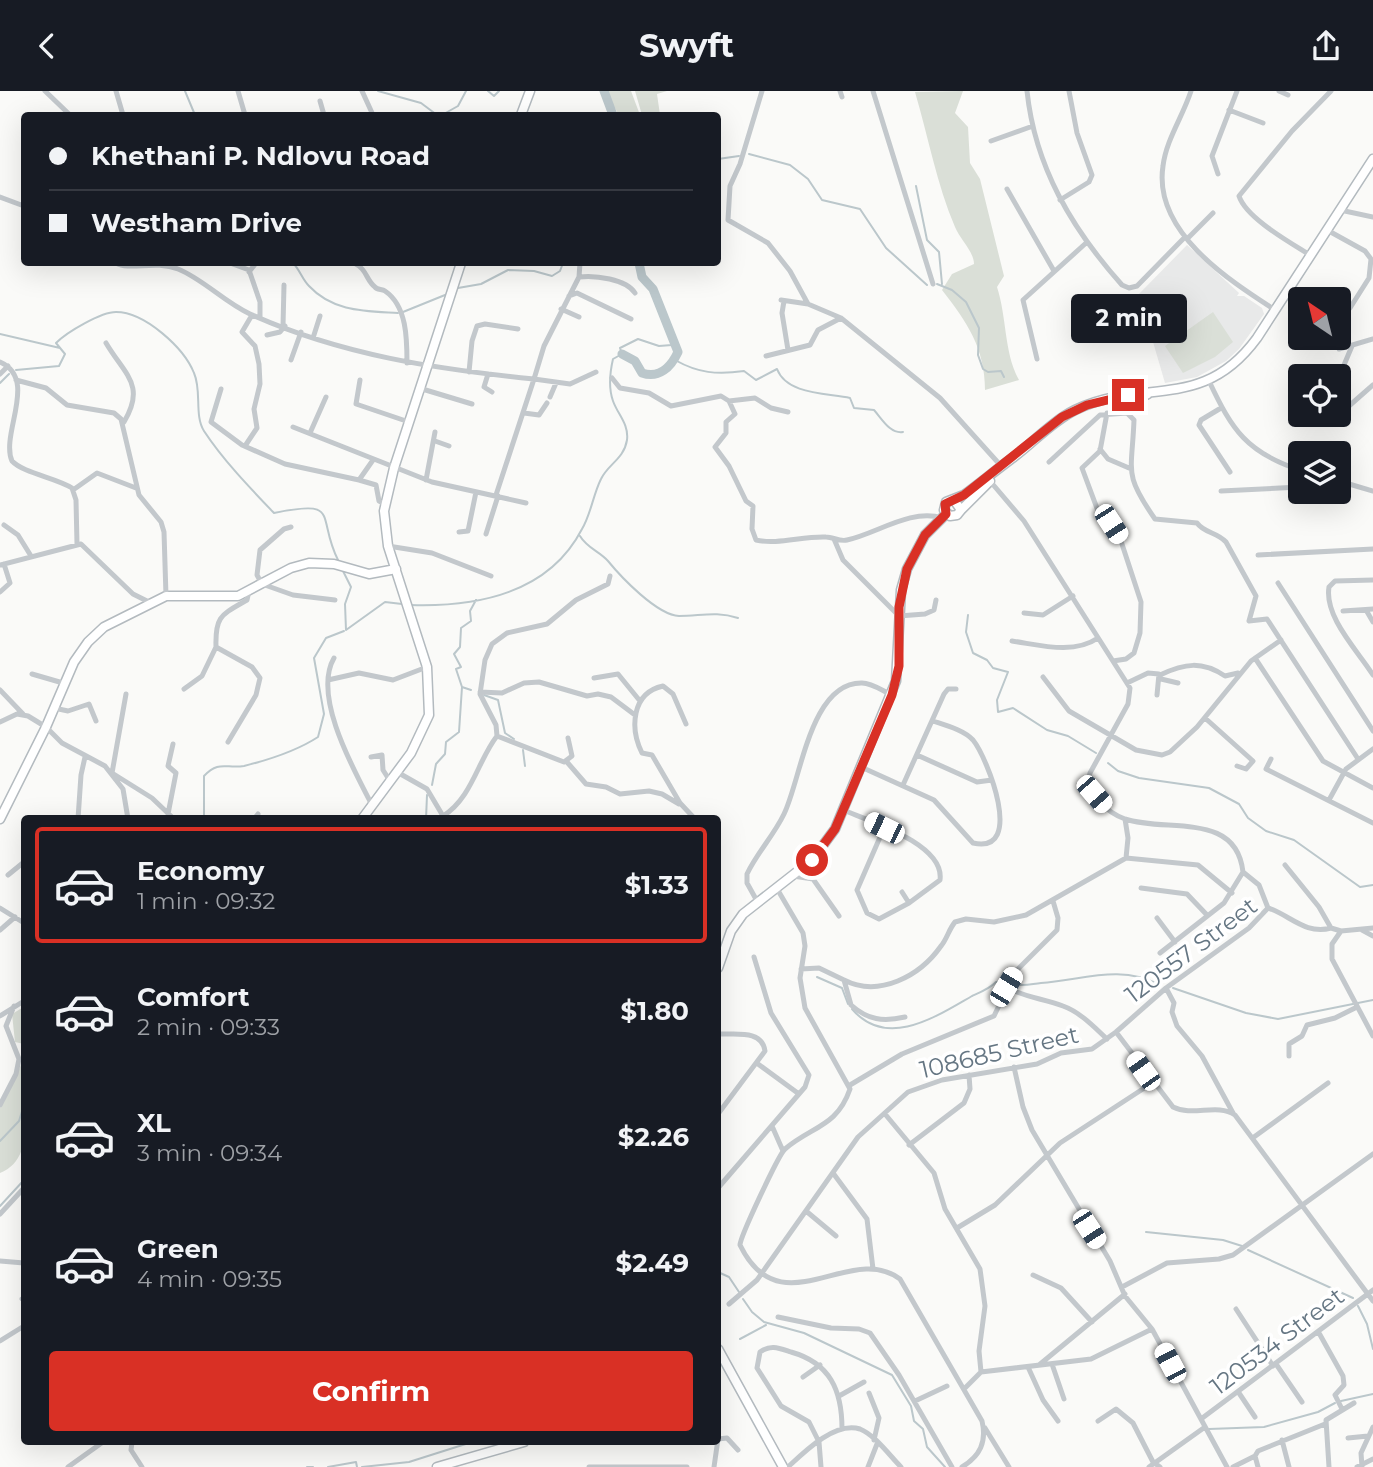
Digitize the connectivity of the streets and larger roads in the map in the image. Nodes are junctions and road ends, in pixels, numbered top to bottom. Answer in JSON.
{"nodes":[{"id":1,"x":45,"y":91,"type":"edge"},
{"id":2,"x":116,"y":91,"type":"edge"},
{"id":3,"x":238,"y":91,"type":"edge"},
{"id":4,"x":362,"y":91,"type":"edge"},
{"id":5,"x":530,"y":91,"type":"edge"},
{"id":6,"x":762,"y":91,"type":"edge"},
{"id":7,"x":873,"y":91,"type":"edge"},
{"id":8,"x":1027,"y":91,"type":"edge"},
{"id":9,"x":1069,"y":91,"type":"edge"},
{"id":10,"x":1191,"y":91,"type":"edge"},
{"id":11,"x":1237,"y":91,"type":"edge"},
{"id":12,"x":1279,"y":91,"type":"edge"},
{"id":13,"x":1331,"y":91,"type":"edge"},
{"id":14,"x":1288,"y":95,"type":"dead end"},
{"id":15,"x":320,"y":101,"type":"dead end"},
{"id":16,"x":1229,"y":110,"type":"junction"},
{"id":17,"x":67,"y":112,"type":"edge"},
{"id":18,"x":122,"y":112,"type":"edge"},
{"id":19,"x":244,"y":112,"type":"edge"},
{"id":20,"x":323,"y":112,"type":"edge"},
{"id":21,"x":372,"y":112,"type":"edge"},
{"id":22,"x":522,"y":112,"type":"edge"},
{"id":23,"x":1263,"y":123,"type":"dead end"},
{"id":24,"x":1033,"y":126,"type":"junction"},
{"id":25,"x":991,"y":141,"type":"dead end"},
{"id":26,"x":1373,"y":159,"type":"edge"},
{"id":27,"x":1218,"y":174,"type":"dead end"},
{"id":28,"x":1007,"y":189,"type":"dead end"},
{"id":29,"x":0,"y":197,"type":"edge"},
{"id":30,"x":1060,"y":200,"type":"junction"},
{"id":31,"x":21,"y":205,"type":"edge"},
{"id":32,"x":1340,"y":210,"type":"junction"},
{"id":33,"x":1213,"y":213,"type":"dead end"},
{"id":34,"x":1373,"y":218,"type":"edge"},
{"id":35,"x":1327,"y":230,"type":"junction"},
{"id":36,"x":1186,"y":238,"type":"junction"},
{"id":37,"x":1086,"y":243,"type":"junction"},
{"id":38,"x":1310,"y":255,"type":"junction"},
{"id":39,"x":166,"y":266,"type":"edge"},
{"id":40,"x":242,"y":266,"type":"edge"},
{"id":41,"x":254,"y":266,"type":"edge"},
{"id":42,"x":360,"y":266,"type":"edge"},
{"id":43,"x":460,"y":266,"type":"edge"},
{"id":44,"x":580,"y":266,"type":"edge"},
{"id":45,"x":1054,"y":271,"type":"junction"},
{"id":46,"x":249,"y":272,"type":"junction"},
{"id":47,"x":579,"y":277,"type":"junction"},
{"id":48,"x":933,"y":284,"type":"dead end"},
{"id":49,"x":284,"y":285,"type":"dead end"},
{"id":50,"x":635,"y":293,"type":"dead end"},
{"id":51,"x":569,"y":296,"type":"junction"},
{"id":52,"x":808,"y":304,"type":"junction"},
{"id":53,"x":1351,"y":306,"type":"edge"},
{"id":54,"x":561,"y":309,"type":"junction"},
{"id":55,"x":1275,"y":310,"type":"junction"},
{"id":56,"x":252,"y":315,"type":"junction"},
{"id":57,"x":320,"y":316,"type":"dead end"},
{"id":58,"x":260,"y":317,"type":"junction"},
{"id":59,"x":579,"y":317,"type":"dead end"},
{"id":60,"x":841,"y":318,"type":"junction"},
{"id":61,"x":631,"y":320,"type":"dead end"},
{"id":62,"x":284,"y":326,"type":"junction"},
{"id":63,"x":518,"y":329,"type":"dead end"},
{"id":64,"x":301,"y":332,"type":"junction"},
{"id":65,"x":1373,"y":332,"type":"edge"},
{"id":66,"x":267,"y":335,"type":"dead end"},
{"id":67,"x":313,"y":338,"type":"junction"},
{"id":68,"x":1371,"y":340,"type":"edge"},
{"id":69,"x":106,"y":343,"type":"dead end"},
{"id":70,"x":1352,"y":346,"type":"joint"},
{"id":71,"x":788,"y":350,"type":"junction"},
{"id":72,"x":766,"y":356,"type":"dead end"},
{"id":73,"x":1037,"y":359,"type":"dead end"},
{"id":74,"x":291,"y":360,"type":"dead end"},
{"id":75,"x":0,"y":362,"type":"edge"},
{"id":76,"x":407,"y":363,"type":"junction"},
{"id":77,"x":1344,"y":364,"type":"edge"},
{"id":78,"x":8,"y":366,"type":"junction"},
{"id":79,"x":426,"y":368,"type":"junction"},
{"id":80,"x":470,"y":372,"type":"junction"},
{"id":81,"x":596,"y":372,"type":"dead end"},
{"id":82,"x":488,"y":374,"type":"junction"},
{"id":83,"x":0,"y":375,"type":"edge"},
{"id":84,"x":612,"y":378,"type":"dead end"},
{"id":85,"x":534,"y":379,"type":"junction"},
{"id":86,"x":16,"y":380,"type":"junction"},
{"id":87,"x":360,"y":380,"type":"dead end"},
{"id":88,"x":1209,"y":381,"type":"junction"},
{"id":89,"x":556,"y":383,"type":"junction"},
{"id":90,"x":1373,"y":385,"type":"edge"},
{"id":91,"x":419,"y":388,"type":"junction"},
{"id":92,"x":221,"y":389,"type":"dead end"},
{"id":93,"x":492,"y":392,"type":"dead end"},
{"id":94,"x":326,"y":397,"type":"dead end"},
{"id":95,"x":729,"y":401,"type":"junction"},
{"id":96,"x":472,"y":404,"type":"dead end"},
{"id":97,"x":1351,"y":404,"type":"edge"},
{"id":98,"x":1221,"y":408,"type":"junction"},
{"id":99,"x":788,"y":412,"type":"dead end"},
{"id":100,"x":524,"y":413,"type":"junction"},
{"id":101,"x":1107,"y":413,"type":"junction"},
{"id":102,"x":124,"y":422,"type":"junction"},
{"id":103,"x":409,"y":422,"type":"junction"},
{"id":104,"x":293,"y":427,"type":"dead end"},
{"id":105,"x":435,"y":432,"type":"dead end"},
{"id":106,"x":310,"y":433,"type":"junction"},
{"id":107,"x":435,"y":441,"type":"junction"},
{"id":108,"x":245,"y":446,"type":"junction"},
{"id":109,"x":449,"y":446,"type":"dead end"},
{"id":110,"x":1100,"y":449,"type":"junction"},
{"id":111,"x":373,"y":460,"type":"junction"},
{"id":112,"x":1049,"y":462,"type":"dead end"},
{"id":113,"x":1288,"y":466,"type":"edge"},
{"id":114,"x":1003,"y":467,"type":"junction"},
{"id":115,"x":394,"y":468,"type":"junction"},
{"id":116,"x":1129,"y":468,"type":"junction"},
{"id":117,"x":1230,"y":473,"type":"dead end"},
{"id":118,"x":359,"y":480,"type":"junction"},
{"id":119,"x":426,"y":480,"type":"junction"},
{"id":120,"x":990,"y":481,"type":"junction"},
{"id":121,"x":1351,"y":485,"type":"edge"},
{"id":122,"x":136,"y":488,"type":"junction"},
{"id":123,"x":1288,"y":488,"type":"edge"},
{"id":124,"x":73,"y":490,"type":"junction"},
{"id":125,"x":1221,"y":491,"type":"dead end"},
{"id":126,"x":1373,"y":491,"type":"edge"},
{"id":127,"x":476,"y":492,"type":"junction"},
{"id":128,"x":497,"y":495,"type":"junction"},
{"id":129,"x":954,"y":500,"type":"junction"},
{"id":130,"x":526,"y":503,"type":"dead end"},
{"id":131,"x":385,"y":504,"type":"junction"},
{"id":132,"x":961,"y":510,"type":"junction"},
{"id":133,"x":944,"y":516,"type":"junction"},
{"id":134,"x":4,"y":525,"type":"dead end"},
{"id":135,"x":291,"y":527,"type":"dead end"},
{"id":136,"x":459,"y":532,"type":"dead end"},
{"id":137,"x":486,"y":534,"type":"dead end"},
{"id":138,"x":834,"y":539,"type":"junction"},
{"id":139,"x":77,"y":544,"type":"junction"},
{"id":140,"x":388,"y":546,"type":"junction"},
{"id":141,"x":1373,"y":549,"type":"edge"},
{"id":142,"x":1258,"y":555,"type":"dead end"},
{"id":143,"x":31,"y":557,"type":"junction"},
{"id":144,"x":2,"y":565,"type":"edge"},
{"id":145,"x":397,"y":569,"type":"junction"},
{"id":146,"x":491,"y":576,"type":"dead end"},
{"id":147,"x":610,"y":576,"type":"dead end"},
{"id":148,"x":1373,"y":580,"type":"edge"},
{"id":149,"x":1278,"y":583,"type":"dead end"},
{"id":150,"x":262,"y":584,"type":"junction"},
{"id":151,"x":249,"y":591,"type":"junction"},
{"id":152,"x":0,"y":592,"type":"edge"},
{"id":153,"x":166,"y":596,"type":"junction"},
{"id":154,"x":1073,"y":596,"type":"junction"},
{"id":155,"x":335,"y":600,"type":"dead end"},
{"id":156,"x":936,"y":600,"type":"dead end"},
{"id":157,"x":149,"y":602,"type":"junction"},
{"id":158,"x":1373,"y":609,"type":"edge"},
{"id":159,"x":1366,"y":610,"type":"junction"},
{"id":160,"x":1343,"y":611,"type":"dead end"},
{"id":161,"x":1024,"y":613,"type":"dead end"},
{"id":162,"x":899,"y":616,"type":"junction"},
{"id":163,"x":1373,"y":622,"type":"edge"},
{"id":164,"x":1098,"y":638,"type":"junction"},
{"id":165,"x":1281,"y":640,"type":"junction"},
{"id":166,"x":1012,"y":641,"type":"dead end"},
{"id":167,"x":216,"y":647,"type":"junction"},
{"id":168,"x":334,"y":658,"type":"dead end"},
{"id":169,"x":1255,"y":658,"type":"junction"},
{"id":170,"x":1113,"y":660,"type":"junction"},
{"id":171,"x":428,"y":667,"type":"junction"},
{"id":172,"x":1241,"y":672,"type":"junction"},
{"id":173,"x":32,"y":674,"type":"dead end"},
{"id":174,"x":1373,"y":675,"type":"edge"},
{"id":175,"x":1043,"y":677,"type":"dead end"},
{"id":176,"x":1161,"y":677,"type":"junction"},
{"id":177,"x":594,"y":678,"type":"dead end"},
{"id":178,"x":328,"y":680,"type":"junction"},
{"id":179,"x":63,"y":683,"type":"junction"},
{"id":180,"x":1127,"y":683,"type":"junction"},
{"id":181,"x":1178,"y":683,"type":"dead end"},
{"id":182,"x":184,"y":689,"type":"dead end"},
{"id":183,"x":956,"y":689,"type":"dead end"},
{"id":184,"x":0,"y":690,"type":"edge"},
{"id":185,"x":480,"y":692,"type":"junction"},
{"id":186,"x":126,"y":694,"type":"dead end"},
{"id":187,"x":892,"y":695,"type":"junction"},
{"id":188,"x":1157,"y":695,"type":"dead end"},
{"id":189,"x":640,"y":701,"type":"junction"},
{"id":190,"x":54,"y":708,"type":"junction"},
{"id":191,"x":23,"y":715,"type":"junction"},
{"id":192,"x":635,"y":715,"type":"junction"},
{"id":193,"x":1373,"y":715,"type":"edge"},
{"id":194,"x":1205,"y":718,"type":"junction"},
{"id":195,"x":1366,"y":720,"type":"junction"},
{"id":196,"x":96,"y":721,"type":"dead end"},
{"id":197,"x":933,"y":721,"type":"junction"},
{"id":198,"x":0,"y":722,"type":"edge"},
{"id":199,"x":685,"y":724,"type":"dead end"},
{"id":200,"x":46,"y":727,"type":"junction"},
{"id":201,"x":1373,"y":731,"type":"edge"},
{"id":202,"x":1111,"y":734,"type":"junction"},
{"id":203,"x":498,"y":736,"type":"junction"},
{"id":204,"x":568,"y":738,"type":"dead end"},
{"id":205,"x":228,"y":742,"type":"dead end"},
{"id":206,"x":173,"y":744,"type":"dead end"},
{"id":207,"x":1373,"y":749,"type":"edge"},
{"id":208,"x":917,"y":755,"type":"junction"},
{"id":209,"x":85,"y":757,"type":"junction"},
{"id":210,"x":371,"y":757,"type":"dead end"},
{"id":211,"x":1270,"y":759,"type":"dead end"},
{"id":212,"x":1358,"y":759,"type":"junction"},
{"id":213,"x":567,"y":762,"type":"junction"},
{"id":214,"x":1237,"y":766,"type":"dead end"},
{"id":215,"x":861,"y":767,"type":"junction"},
{"id":216,"x":397,"y":772,"type":"junction"},
{"id":217,"x":1343,"y":772,"type":"junction"},
{"id":218,"x":112,"y":773,"type":"junction"},
{"id":219,"x":992,"y":780,"type":"junction"},
{"id":220,"x":390,"y":781,"type":"junction"},
{"id":221,"x":903,"y":785,"type":"junction"},
{"id":222,"x":1373,"y":788,"type":"edge"},
{"id":223,"x":1329,"y":800,"type":"junction"},
{"id":224,"x":372,"y":805,"type":"junction"},
{"id":225,"x":683,"y":806,"type":"junction"},
{"id":226,"x":844,"y":810,"type":"junction"},
{"id":227,"x":698,"y":811,"type":"dead end"},
{"id":228,"x":168,"y":814,"type":"joint"},
{"id":229,"x":78,"y":815,"type":"edge"},
{"id":230,"x":127,"y":815,"type":"edge"},
{"id":231,"x":366,"y":815,"type":"edge"},
{"id":232,"x":443,"y":815,"type":"edge"},
{"id":233,"x":446,"y":815,"type":"edge"},
{"id":234,"x":693,"y":815,"type":"edge"},
{"id":235,"x":698,"y":815,"type":"edge"},
{"id":236,"x":0,"y":819,"type":"edge"},
{"id":237,"x":1125,"y":819,"type":"junction"},
{"id":238,"x":1373,"y":823,"type":"edge"},
{"id":239,"x":884,"y":828,"type":"junction"},
{"id":240,"x":1126,"y":858,"type":"junction"},
{"id":241,"x":21,"y":864,"type":"edge"},
{"id":242,"x":1285,"y":865,"type":"dead end"},
{"id":243,"x":1243,"y":872,"type":"junction"},
{"id":244,"x":8,"y":875,"type":"dead end"},
{"id":245,"x":793,"y":876,"type":"junction"},
{"id":246,"x":776,"y":887,"type":"junction"},
{"id":247,"x":1141,"y":888,"type":"dead end"},
{"id":248,"x":902,"y":892,"type":"dead end"},
{"id":249,"x":1232,"y":893,"type":"junction"},
{"id":250,"x":757,"y":901,"type":"junction"},
{"id":251,"x":1053,"y":901,"type":"junction"},
{"id":252,"x":909,"y":903,"type":"junction"},
{"id":253,"x":0,"y":908,"type":"edge"},
{"id":254,"x":1268,"y":908,"type":"junction"},
{"id":255,"x":1207,"y":915,"type":"junction"},
{"id":256,"x":839,"y":916,"type":"dead end"},
{"id":257,"x":15,"y":917,"type":"junction"},
{"id":258,"x":1157,"y":918,"type":"dead end"},
{"id":259,"x":21,"y":921,"type":"edge"},
{"id":260,"x":1331,"y":928,"type":"junction"},
{"id":261,"x":1373,"y":928,"type":"edge"},
{"id":262,"x":0,"y":930,"type":"edge"},
{"id":263,"x":1362,"y":930,"type":"junction"},
{"id":264,"x":1341,"y":931,"type":"junction"},
{"id":265,"x":1373,"y":936,"type":"edge"},
{"id":266,"x":1175,"y":942,"type":"junction"},
{"id":267,"x":1160,"y":953,"type":"dead end"},
{"id":268,"x":754,"y":957,"type":"dead end"},
{"id":269,"x":721,"y":960,"type":"edge"},
{"id":270,"x":801,"y":969,"type":"junction"},
{"id":271,"x":844,"y":980,"type":"junction"},
{"id":272,"x":1006,"y":987,"type":"junction"},
{"id":273,"x":1166,"y":988,"type":"junction"},
{"id":274,"x":21,"y":1002,"type":"edge"},
{"id":275,"x":1354,"y":1004,"type":"junction"},
{"id":276,"x":14,"y":1006,"type":"junction"},
{"id":277,"x":0,"y":1016,"type":"edge"},
{"id":278,"x":905,"y":1017,"type":"dead end"},
{"id":279,"x":1116,"y":1033,"type":"junction"},
{"id":280,"x":721,"y":1034,"type":"edge"},
{"id":281,"x":1373,"y":1036,"type":"edge"},
{"id":282,"x":1107,"y":1039,"type":"junction"},
{"id":283,"x":21,"y":1048,"type":"edge"},
{"id":284,"x":16,"y":1049,"type":"junction"},
{"id":285,"x":1289,"y":1056,"type":"dead end"},
{"id":286,"x":758,"y":1064,"type":"junction"},
{"id":287,"x":1014,"y":1067,"type":"junction"},
{"id":288,"x":969,"y":1075,"type":"junction"},
{"id":289,"x":1152,"y":1083,"type":"junction"},
{"id":290,"x":1328,"y":1083,"type":"dead end"},
{"id":291,"x":850,"y":1086,"type":"junction"},
{"id":292,"x":799,"y":1094,"type":"junction"},
{"id":293,"x":0,"y":1105,"type":"edge"},
{"id":294,"x":721,"y":1110,"type":"edge"},
{"id":295,"x":1233,"y":1113,"type":"junction"},
{"id":296,"x":885,"y":1114,"type":"junction"},
{"id":297,"x":772,"y":1126,"type":"junction"},
{"id":298,"x":1254,"y":1137,"type":"junction"},
{"id":299,"x":909,"y":1145,"type":"junction"},
{"id":300,"x":783,"y":1151,"type":"junction"},
{"id":301,"x":1373,"y":1154,"type":"edge"},
{"id":302,"x":1046,"y":1155,"type":"junction"},
{"id":303,"x":833,"y":1173,"type":"junction"},
{"id":304,"x":721,"y":1185,"type":"edge"},
{"id":305,"x":21,"y":1191,"type":"edge"},
{"id":306,"x":1303,"y":1204,"type":"junction"},
{"id":307,"x":806,"y":1211,"type":"junction"},
{"id":308,"x":0,"y":1214,"type":"edge"},
{"id":309,"x":957,"y":1228,"type":"junction"},
{"id":310,"x":836,"y":1236,"type":"dead end"},
{"id":311,"x":0,"y":1261,"type":"edge"},
{"id":312,"x":21,"y":1263,"type":"edge"},
{"id":313,"x":873,"y":1269,"type":"junction"},
{"id":314,"x":763,"y":1273,"type":"junction"},
{"id":315,"x":1033,"y":1275,"type":"dead end"},
{"id":316,"x":1122,"y":1287,"type":"junction"},
{"id":317,"x":1370,"y":1291,"type":"edge"},
{"id":318,"x":1125,"y":1294,"type":"junction"},
{"id":319,"x":1373,"y":1301,"type":"edge"},
{"id":320,"x":729,"y":1304,"type":"dead end"},
{"id":321,"x":1236,"y":1308,"type":"dead end"},
{"id":322,"x":778,"y":1317,"type":"dead end"},
{"id":323,"x":1092,"y":1322,"type":"junction"},
{"id":324,"x":21,"y":1328,"type":"edge"},
{"id":325,"x":1152,"y":1329,"type":"junction"},
{"id":326,"x":1319,"y":1333,"type":"junction"},
{"id":327,"x":0,"y":1341,"type":"edge"},
{"id":328,"x":1052,"y":1364,"type":"junction"},
{"id":329,"x":820,"y":1365,"type":"junction"},
{"id":330,"x":1039,"y":1365,"type":"junction"},
{"id":331,"x":1274,"y":1365,"type":"junction"},
{"id":332,"x":721,"y":1366,"type":"edge"},
{"id":333,"x":1028,"y":1367,"type":"junction"},
{"id":334,"x":981,"y":1372,"type":"junction"},
{"id":335,"x":803,"y":1377,"type":"dead end"},
{"id":336,"x":864,"y":1382,"type":"dead end"},
{"id":337,"x":947,"y":1387,"type":"dead end"},
{"id":338,"x":964,"y":1389,"type":"junction"},
{"id":339,"x":869,"y":1393,"type":"dead end"},
{"id":340,"x":1239,"y":1393,"type":"junction"},
{"id":341,"x":839,"y":1397,"type":"junction"},
{"id":342,"x":1064,"y":1399,"type":"dead end"},
{"id":343,"x":915,"y":1401,"type":"junction"},
{"id":344,"x":1302,"y":1402,"type":"dead end"},
{"id":345,"x":1338,"y":1402,"type":"junction"},
{"id":346,"x":1354,"y":1403,"type":"dead end"},
{"id":347,"x":1255,"y":1417,"type":"dead end"},
{"id":348,"x":1201,"y":1419,"type":"junction"},
{"id":349,"x":1058,"y":1421,"type":"dead end"},
{"id":350,"x":1098,"y":1421,"type":"dead end"},
{"id":351,"x":1325,"y":1424,"type":"junction"},
{"id":352,"x":984,"y":1427,"type":"junction"},
{"id":353,"x":1205,"y":1427,"type":"junction"},
{"id":354,"x":1373,"y":1427,"type":"edge"},
{"id":355,"x":842,"y":1429,"type":"junction"},
{"id":356,"x":1368,"y":1436,"type":"junction"},
{"id":357,"x":1348,"y":1438,"type":"dead end"},
{"id":358,"x":721,"y":1439,"type":"edge"},
{"id":359,"x":1282,"y":1440,"type":"junction"},
{"id":360,"x":819,"y":1442,"type":"junction"},
{"id":361,"x":876,"y":1442,"type":"junction"},
{"id":362,"x":99,"y":1445,"type":"edge"},
{"id":363,"x":132,"y":1445,"type":"edge"},
{"id":364,"x":514,"y":1445,"type":"edge"},
{"id":365,"x":717,"y":1445,"type":"edge"},
{"id":366,"x":737,"y":1450,"type":"dead end"},
{"id":367,"x":1255,"y":1456,"type":"junction"},
{"id":368,"x":1373,"y":1459,"type":"edge"},
{"id":369,"x":1158,"y":1465,"type":"edge"},
{"id":370,"x":637,"y":1466,"type":"edge"},
{"id":371,"x":1360,"y":1466,"type":"edge"},
{"id":372,"x":68,"y":1467,"type":"edge"},
{"id":373,"x":142,"y":1467,"type":"edge"},
{"id":374,"x":437,"y":1467,"type":"edge"},
{"id":375,"x":591,"y":1467,"type":"edge"},
{"id":376,"x":685,"y":1467,"type":"edge"},
{"id":377,"x":714,"y":1467,"type":"edge"},
{"id":378,"x":785,"y":1467,"type":"edge"},
{"id":379,"x":821,"y":1467,"type":"edge"},
{"id":380,"x":868,"y":1467,"type":"edge"},
{"id":381,"x":901,"y":1467,"type":"edge"},
{"id":382,"x":952,"y":1467,"type":"edge"},
{"id":383,"x":962,"y":1467,"type":"edge"},
{"id":384,"x":1009,"y":1467,"type":"edge"},
{"id":385,"x":1149,"y":1467,"type":"edge"},
{"id":386,"x":1227,"y":1467,"type":"edge"},
{"id":387,"x":1233,"y":1467,"type":"edge"},
{"id":388,"x":1258,"y":1467,"type":"edge"},
{"id":389,"x":1289,"y":1467,"type":"edge"},
{"id":390,"x":1329,"y":1467,"type":"edge"}],
"edges":[{"from":1,"to":17,"type":"street"},
{"from":2,"to":18,"type":"street"},
{"from":3,"to":19,"type":"street"},
{"from":4,"to":21,"type":"street"},
{"from":5,"to":22,"type":"street"},
{"from":6,"to":52,"type":"street"},
{"from":7,"to":48,"type":"street"},
{"from":8,"to":24,"type":"street"},
{"from":9,"to":30,"type":"street"},
{"from":10,"to":36,"type":"street"},
{"from":11,"to":16,"type":"street"},
{"from":12,"to":14,"type":"street"},
{"from":13,"to":38,"type":"street"},
{"from":15,"to":20,"type":"street"},
{"from":16,"to":23,"type":"street"},
{"from":16,"to":27,"type":"street"},
{"from":24,"to":25,"type":"street"},
{"from":24,"to":30,"type":"street"},
{"from":26,"to":32,"type":"street"},
{"from":28,"to":45,"type":"street"},
{"from":29,"to":31,"type":"street"},
{"from":30,"to":37,"type":"street"},
{"from":32,"to":34,"type":"street"},
{"from":32,"to":35,"type":"street"},
{"from":33,"to":36,"type":"street"},
{"from":35,"to":38,"type":"street"},
{"from":35,"to":53,"type":"street"},
{"from":36,"to":37,"type":"street"},
{"from":36,"to":55,"type":"street"},
{"from":37,"to":45,"type":"street"},
{"from":38,"to":55,"type":"street"},
{"from":39,"to":56,"type":"street"},
{"from":40,"to":46,"type":"street"},
{"from":41,"to":46,"type":"street"},
{"from":42,"to":76,"type":"street"},
{"from":43,"to":79,"type":"street"},
{"from":44,"to":47,"type":"street"},
{"from":45,"to":73,"type":"street"},
{"from":46,"to":58,"type":"street"},
{"from":47,"to":50,"type":"street"},
{"from":47,"to":51,"type":"street"},
{"from":49,"to":62,"type":"street"},
{"from":51,"to":54,"type":"street"},
{"from":51,"to":61,"type":"street"},
{"from":52,"to":60,"type":"street"},
{"from":52,"to":71,"type":"street"},
{"from":54,"to":59,"type":"street"},
{"from":54,"to":85,"type":"street"},
{"from":55,"to":88,"type":"street"},
{"from":56,"to":58,"type":"street"},
{"from":56,"to":108,"type":"street"},
{"from":57,"to":67,"type":"street"},
{"from":58,"to":62,"type":"street"},
{"from":60,"to":71,"type":"street"},
{"from":60,"to":114,"type":"street"},
{"from":62,"to":64,"type":"street"},
{"from":62,"to":66,"type":"street"},
{"from":63,"to":80,"type":"street"},
{"from":64,"to":67,"type":"street"},
{"from":64,"to":74,"type":"street"},
{"from":65,"to":68,"type":"street"},
{"from":67,"to":76,"type":"street"},
{"from":68,"to":70,"type":"street"},
{"from":69,"to":102,"type":"street"},
{"from":70,"to":77,"type":"street"},
{"from":71,"to":72,"type":"street"},
{"from":75,"to":78,"type":"street"},
{"from":76,"to":79,"type":"street"},
{"from":78,"to":83,"type":"street"},
{"from":78,"to":86,"type":"street"},
{"from":79,"to":80,"type":"street"},
{"from":79,"to":91,"type":"street"},
{"from":80,"to":82,"type":"street"},
{"from":81,"to":89,"type":"street"},
{"from":82,"to":85,"type":"street"},
{"from":82,"to":93,"type":"street"},
{"from":84,"to":95,"type":"street"},
{"from":85,"to":89,"type":"street"},
{"from":85,"to":100,"type":"street"},
{"from":86,"to":102,"type":"street"},
{"from":86,"to":124,"type":"street"},
{"from":87,"to":103,"type":"street"},
{"from":88,"to":98,"type":"street"},
{"from":88,"to":114,"type":"street"},
{"from":89,"to":100,"type":"street"},
{"from":90,"to":97,"type":"street"},
{"from":91,"to":96,"type":"street"},
{"from":91,"to":103,"type":"street"},
{"from":92,"to":108,"type":"street"},
{"from":94,"to":106,"type":"street"},
{"from":95,"to":99,"type":"street"},
{"from":95,"to":138,"type":"street"},
{"from":98,"to":113,"type":"street"},
{"from":98,"to":117,"type":"street"},
{"from":100,"to":128,"type":"street"},
{"from":101,"to":110,"type":"street"},
{"from":101,"to":112,"type":"street"},
{"from":101,"to":116,"type":"street"},
{"from":102,"to":122,"type":"street"},
{"from":103,"to":115,"type":"street"},
{"from":104,"to":106,"type":"street"},
{"from":105,"to":107,"type":"street"},
{"from":106,"to":111,"type":"street"},
{"from":107,"to":109,"type":"street"},
{"from":107,"to":119,"type":"street"},
{"from":108,"to":118,"type":"street"},
{"from":110,"to":116,"type":"street"},
{"from":110,"to":170,"type":"street"},
{"from":111,"to":115,"type":"street"},
{"from":111,"to":118,"type":"street"},
{"from":114,"to":120,"type":"street"},
{"from":114,"to":129,"type":"street"},
{"from":115,"to":119,"type":"street"},
{"from":115,"to":131,"type":"street"},
{"from":116,"to":165,"type":"street"},
{"from":118,"to":131,"type":"street"},
{"from":119,"to":127,"type":"street"},
{"from":120,"to":132,"type":"street"},
{"from":120,"to":154,"type":"street"},
{"from":121,"to":126,"type":"street"},
{"from":122,"to":124,"type":"street"},
{"from":122,"to":153,"type":"street"},
{"from":123,"to":125,"type":"street"},
{"from":124,"to":139,"type":"street"},
{"from":127,"to":128,"type":"street"},
{"from":127,"to":136,"type":"street"},
{"from":128,"to":130,"type":"street"},
{"from":128,"to":137,"type":"street"},
{"from":129,"to":132,"type":"street"},
{"from":129,"to":133,"type":"street"},
{"from":131,"to":140,"type":"street"},
{"from":132,"to":133,"type":"street"},
{"from":133,"to":138,"type":"street"},
{"from":133,"to":162,"type":"street"},
{"from":134,"to":143,"type":"street"},
{"from":135,"to":150,"type":"street"},
{"from":138,"to":162,"type":"street"},
{"from":139,"to":143,"type":"street"},
{"from":139,"to":157,"type":"street"},
{"from":140,"to":145,"type":"street"},
{"from":140,"to":146,"type":"street"},
{"from":141,"to":142,"type":"street"},
{"from":143,"to":144,"type":"street"},
{"from":144,"to":152,"type":"street"},
{"from":145,"to":150,"type":"street"},
{"from":145,"to":171,"type":"street"},
{"from":147,"to":185,"type":"street"},
{"from":148,"to":174,"type":"street"},
{"from":149,"to":195,"type":"street"},
{"from":150,"to":151,"type":"street"},
{"from":150,"to":155,"type":"street"},
{"from":151,"to":153,"type":"street"},
{"from":151,"to":167,"type":"street"},
{"from":153,"to":157,"type":"street"},
{"from":154,"to":161,"type":"street"},
{"from":154,"to":164,"type":"street"},
{"from":156,"to":162,"type":"street"},
{"from":157,"to":179,"type":"street"},
{"from":158,"to":159,"type":"street"},
{"from":159,"to":160,"type":"street"},
{"from":159,"to":163,"type":"street"},
{"from":162,"to":187,"type":"street"},
{"from":164,"to":166,"type":"street"},
{"from":164,"to":170,"type":"street"},
{"from":165,"to":169,"type":"street"},
{"from":165,"to":212,"type":"street"},
{"from":167,"to":182,"type":"street"},
{"from":167,"to":205,"type":"street"},
{"from":168,"to":178,"type":"street"},
{"from":169,"to":172,"type":"street"},
{"from":169,"to":217,"type":"street"},
{"from":170,"to":180,"type":"street"},
{"from":171,"to":178,"type":"street"},
{"from":171,"to":216,"type":"street"},
{"from":172,"to":176,"type":"street"},
{"from":172,"to":194,"type":"street"},
{"from":173,"to":179,"type":"street"},
{"from":175,"to":202,"type":"street"},
{"from":176,"to":180,"type":"street"},
{"from":176,"to":181,"type":"street"},
{"from":176,"to":188,"type":"street"},
{"from":177,"to":189,"type":"street"},
{"from":178,"to":224,"type":"street"},
{"from":179,"to":190,"type":"street"},
{"from":180,"to":202,"type":"street"},
{"from":183,"to":197,"type":"street"},
{"from":184,"to":191,"type":"street"},
{"from":185,"to":192,"type":"street"},
{"from":185,"to":203,"type":"street"},
{"from":186,"to":218,"type":"street"},
{"from":187,"to":215,"type":"street"},
{"from":187,"to":250,"type":"street"},
{"from":189,"to":192,"type":"street"},
{"from":189,"to":199,"type":"street"},
{"from":190,"to":196,"type":"street"},
{"from":190,"to":200,"type":"street"},
{"from":191,"to":198,"type":"street"},
{"from":191,"to":200,"type":"street"},
{"from":192,"to":225,"type":"street"},
{"from":193,"to":195,"type":"street"},
{"from":194,"to":202,"type":"street"},
{"from":194,"to":214,"type":"street"},
{"from":195,"to":201,"type":"street"},
{"from":197,"to":208,"type":"street"},
{"from":197,"to":219,"type":"street"},
{"from":200,"to":209,"type":"street"},
{"from":200,"to":236,"type":"street"},
{"from":202,"to":237,"type":"street"},
{"from":203,"to":213,"type":"street"},
{"from":203,"to":233,"type":"street"},
{"from":204,"to":213,"type":"street"},
{"from":206,"to":228,"type":"street"},
{"from":207,"to":212,"type":"street"},
{"from":208,"to":219,"type":"street"},
{"from":208,"to":221,"type":"street"},
{"from":209,"to":218,"type":"street"},
{"from":209,"to":229,"type":"street"},
{"from":210,"to":220,"type":"street"},
{"from":211,"to":223,"type":"street"},
{"from":212,"to":217,"type":"street"},
{"from":213,"to":225,"type":"street"},
{"from":215,"to":221,"type":"street"},
{"from":215,"to":226,"type":"street"},
{"from":216,"to":220,"type":"street"},
{"from":216,"to":232,"type":"street"},
{"from":217,"to":222,"type":"street"},
{"from":217,"to":223,"type":"street"},
{"from":218,"to":228,"type":"street"},
{"from":218,"to":230,"type":"street"},
{"from":219,"to":221,"type":"street"},
{"from":220,"to":224,"type":"street"},
{"from":223,"to":238,"type":"street"},
{"from":224,"to":231,"type":"street"},
{"from":225,"to":234,"type":"street"},
{"from":226,"to":239,"type":"street"},
{"from":226,"to":245,"type":"street"},
{"from":227,"to":235,"type":"street"},
{"from":237,"to":240,"type":"street"},
{"from":237,"to":243,"type":"street"},
{"from":239,"to":252,"type":"street"},
{"from":239,"to":252,"type":"street"},
{"from":240,"to":249,"type":"street"},
{"from":240,"to":251,"type":"street"},
{"from":241,"to":244,"type":"street"},
{"from":242,"to":260,"type":"street"},
{"from":243,"to":249,"type":"street"},
{"from":243,"to":254,"type":"street"},
{"from":245,"to":246,"type":"street"},
{"from":245,"to":256,"type":"street"},
{"from":246,"to":250,"type":"street"},
{"from":246,"to":270,"type":"street"},
{"from":247,"to":255,"type":"street"},
{"from":248,"to":252,"type":"street"},
{"from":249,"to":255,"type":"street"},
{"from":250,"to":269,"type":"street"},
{"from":251,"to":271,"type":"street"},
{"from":251,"to":272,"type":"street"},
{"from":253,"to":257,"type":"street"},
{"from":254,"to":260,"type":"street","name":"120557 Street"},
{"from":254,"to":273,"type":"street","name":"120557 Street"},
{"from":255,"to":266,"type":"street"},
{"from":257,"to":259,"type":"street"},
{"from":257,"to":262,"type":"street"},
{"from":258,"to":266,"type":"street"},
{"from":260,"to":264,"type":"street","name":"120557 Street"},
{"from":261,"to":263,"type":"street","name":"120557 Street"},
{"from":263,"to":264,"type":"street","name":"120557 Street"},
{"from":263,"to":265,"type":"street"},
{"from":264,"to":275,"type":"street"},
{"from":266,"to":267,"type":"street"},
{"from":268,"to":292,"type":"street"},
{"from":270,"to":271,"type":"street"},
{"from":270,"to":291,"type":"street"},
{"from":271,"to":278,"type":"street"},
{"from":272,"to":282,"type":"street"},
{"from":272,"to":291,"type":"street"},
{"from":273,"to":279,"type":"street","name":"120557 Street"},
{"from":273,"to":295,"type":"street"},
{"from":274,"to":276,"type":"street"},
{"from":275,"to":281,"type":"street"},
{"from":275,"to":285,"type":"street"},
{"from":276,"to":277,"type":"street"},
{"from":276,"to":284,"type":"street"},
{"from":279,"to":282,"type":"street","name":"108685 Street"},
{"from":279,"to":289,"type":"street"},
{"from":280,"to":286,"type":"street"},
{"from":282,"to":287,"type":"street","name":"108685 Street"},
{"from":283,"to":284,"type":"street"},
{"from":284,"to":293,"type":"street"},
{"from":286,"to":292,"type":"street"},
{"from":286,"to":294,"type":"street"},
{"from":287,"to":288,"type":"street","name":"108685 Street"},
{"from":287,"to":302,"type":"street"},
{"from":288,"to":296,"type":"street","name":"108685 Street"},
{"from":288,"to":299,"type":"street"},
{"from":289,"to":295,"type":"street"},
{"from":289,"to":302,"type":"street"},
{"from":290,"to":298,"type":"street"},
{"from":291,"to":300,"type":"street"},
{"from":292,"to":297,"type":"street"},
{"from":295,"to":298,"type":"street"},
{"from":296,"to":299,"type":"street"},
{"from":296,"to":303,"type":"street","name":"108685 Street"},
{"from":297,"to":300,"type":"street"},
{"from":297,"to":304,"type":"street"},
{"from":298,"to":306,"type":"street"},
{"from":299,"to":309,"type":"street"},
{"from":300,"to":314,"type":"street"},
{"from":301,"to":306,"type":"street"},
{"from":302,"to":309,"type":"street"},
{"from":302,"to":316,"type":"street"},
{"from":303,"to":307,"type":"street","name":"108685 Street"},
{"from":303,"to":313,"type":"street"},
{"from":305,"to":308,"type":"street"},
{"from":306,"to":316,"type":"street"},
{"from":306,"to":317,"type":"street"},
{"from":307,"to":310,"type":"street"},
{"from":307,"to":314,"type":"street","name":"108685 Street"},
{"from":309,"to":334,"type":"street"},
{"from":311,"to":312,"type":"street"},
{"from":313,"to":314,"type":"street"},
{"from":313,"to":338,"type":"street"},
{"from":314,"to":320,"type":"street","name":"108685 Street"},
{"from":315,"to":323,"type":"street"},
{"from":316,"to":318,"type":"street"},
{"from":317,"to":319,"type":"street"},
{"from":317,"to":326,"type":"street","name":"120534 Street"},
{"from":318,"to":323,"type":"street"},
{"from":318,"to":325,"type":"street"},
{"from":321,"to":331,"type":"street"},
{"from":322,"to":343,"type":"street"},
{"from":323,"to":330,"type":"street"},
{"from":324,"to":327,"type":"street"},
{"from":325,"to":328,"type":"street"},
{"from":325,"to":348,"type":"street"},
{"from":326,"to":331,"type":"street","name":"120534 Street"},
{"from":326,"to":345,"type":"street"},
{"from":328,"to":330,"type":"street"},
{"from":328,"to":342,"type":"street"},
{"from":329,"to":335,"type":"street"},
{"from":329,"to":341,"type":"street"},
{"from":329,"to":360,"type":"street"},
{"from":330,"to":333,"type":"street"},
{"from":331,"to":340,"type":"street","name":"120534 Street"},
{"from":331,"to":344,"type":"street"},
{"from":332,"to":378,"type":"street"},
{"from":333,"to":334,"type":"street"},
{"from":333,"to":349,"type":"street"},
{"from":334,"to":338,"type":"street"},
{"from":336,"to":341,"type":"street"},
{"from":337,"to":343,"type":"street"},
{"from":338,"to":352,"type":"street"},
{"from":339,"to":361,"type":"street"},
{"from":340,"to":347,"type":"street"},
{"from":340,"to":348,"type":"street","name":"120534 Street"},
{"from":341,"to":355,"type":"street"},
{"from":343,"to":382,"type":"street"},
{"from":345,"to":346,"type":"street"},
{"from":345,"to":351,"type":"street"},
{"from":348,"to":353,"type":"street"},
{"from":350,"to":369,"type":"street"},
{"from":351,"to":359,"type":"street"},
{"from":351,"to":390,"type":"street"},
{"from":352,"to":383,"type":"street"},
{"from":352,"to":384,"type":"street"},
{"from":353,"to":369,"type":"street"},
{"from":353,"to":386,"type":"street"},
{"from":354,"to":356,"type":"street"},
{"from":355,"to":360,"type":"street"},
{"from":355,"to":361,"type":"street"},
{"from":356,"to":357,"type":"street"},
{"from":356,"to":371,"type":"street"},
{"from":358,"to":366,"type":"street"},
{"from":359,"to":367,"type":"street"},
{"from":359,"to":389,"type":"street"},
{"from":360,"to":378,"type":"street"},
{"from":360,"to":379,"type":"street"},
{"from":361,"to":380,"type":"street"},
{"from":361,"to":381,"type":"street"},
{"from":362,"to":372,"type":"street"},
{"from":363,"to":373,"type":"street"},
{"from":364,"to":374,"type":"street"},
{"from":365,"to":377,"type":"street"},
{"from":367,"to":387,"type":"street"},
{"from":367,"to":388,"type":"street"},
{"from":368,"to":371,"type":"street"},
{"from":369,"to":385,"type":"street"},
{"from":370,"to":375,"type":"street"},
{"from":370,"to":376,"type":"street"}]}
